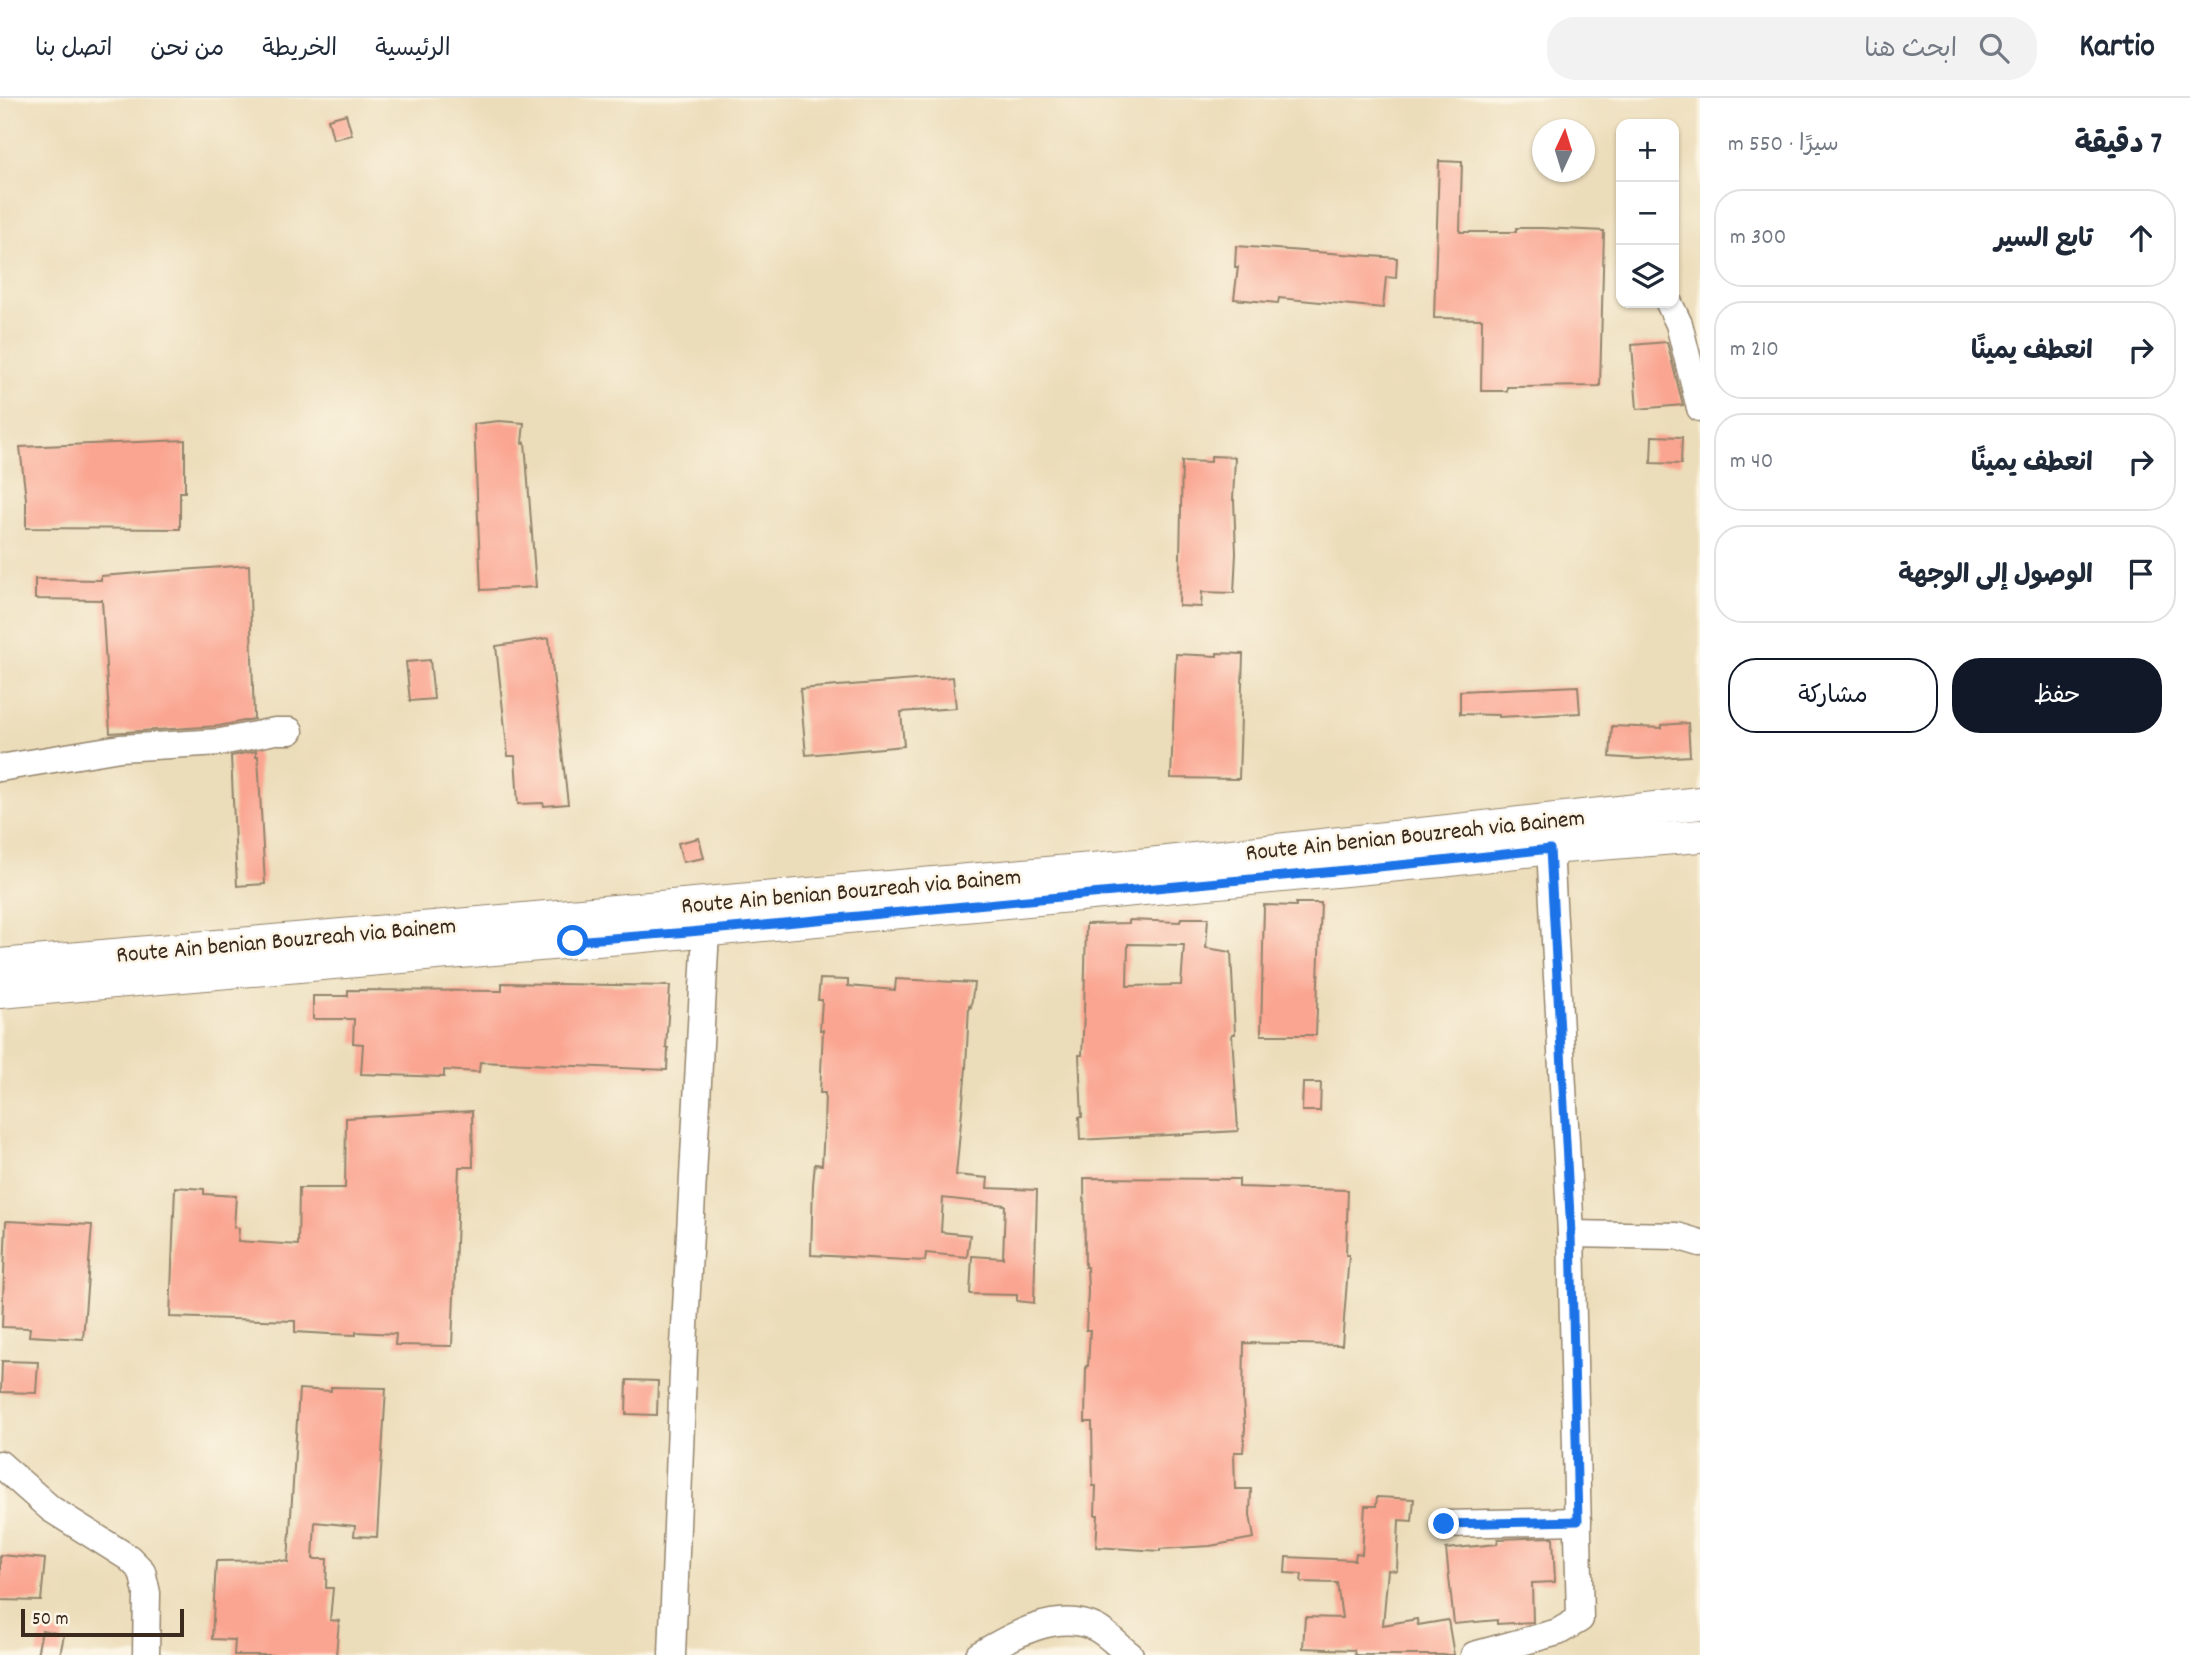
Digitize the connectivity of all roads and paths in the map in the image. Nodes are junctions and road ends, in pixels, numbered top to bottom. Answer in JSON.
{"nodes":[{"id":1,"x":1671,"y":308,"type":"edge"},
{"id":2,"x":1700,"y":408,"type":"edge"},
{"id":3,"x":290,"y":731,"type":"dead end"},
{"id":4,"x":0,"y":768,"type":"edge"},
{"id":5,"x":1700,"y":803,"type":"edge"},
{"id":6,"x":1700,"y":836,"type":"edge"},
{"id":7,"x":1550,"y":849,"type":"junction"},
{"id":8,"x":706,"y":931,"type":"junction"},
{"id":9,"x":0,"y":965,"type":"edge"},
{"id":10,"x":0,"y":992,"type":"edge"},
{"id":11,"x":1571,"y":1234,"type":"junction"},
{"id":12,"x":1700,"y":1243,"type":"edge"},
{"id":13,"x":0,"y":1464,"type":"edge"},
{"id":14,"x":1578,"y":1521,"type":"junction"},
{"id":15,"x":1444,"y":1524,"type":"dead end"},
{"id":16,"x":146,"y":1655,"type":"edge"},
{"id":17,"x":672,"y":1655,"type":"edge"},
{"id":18,"x":979,"y":1655,"type":"edge"},
{"id":19,"x":1130,"y":1655,"type":"edge"},
{"id":20,"x":1474,"y":1655,"type":"edge"}],
"edges":[{"from":1,"to":2,"type":"street"},
{"from":3,"to":4,"type":"street"},
{"from":5,"to":9,"type":"main road","name":"Route Ain benian Bouzreah via Bainem"},
{"from":6,"to":7,"type":"main road","name":"Route Ain benian Bouzreah via Bainem"},
{"from":7,"to":8,"type":"main road","name":"Route Ain benian Bouzreah via Bainem"},
{"from":7,"to":11,"type":"street"},
{"from":8,"to":10,"type":"main road","name":"Route Ain benian Bouzreah via Bainem"},
{"from":8,"to":17,"type":"street"},
{"from":11,"to":12,"type":"street"},
{"from":11,"to":14,"type":"street"},
{"from":13,"to":16,"type":"street"},
{"from":14,"to":15,"type":"street"},
{"from":14,"to":20,"type":"street"},
{"from":18,"to":19,"type":"street"}]}
